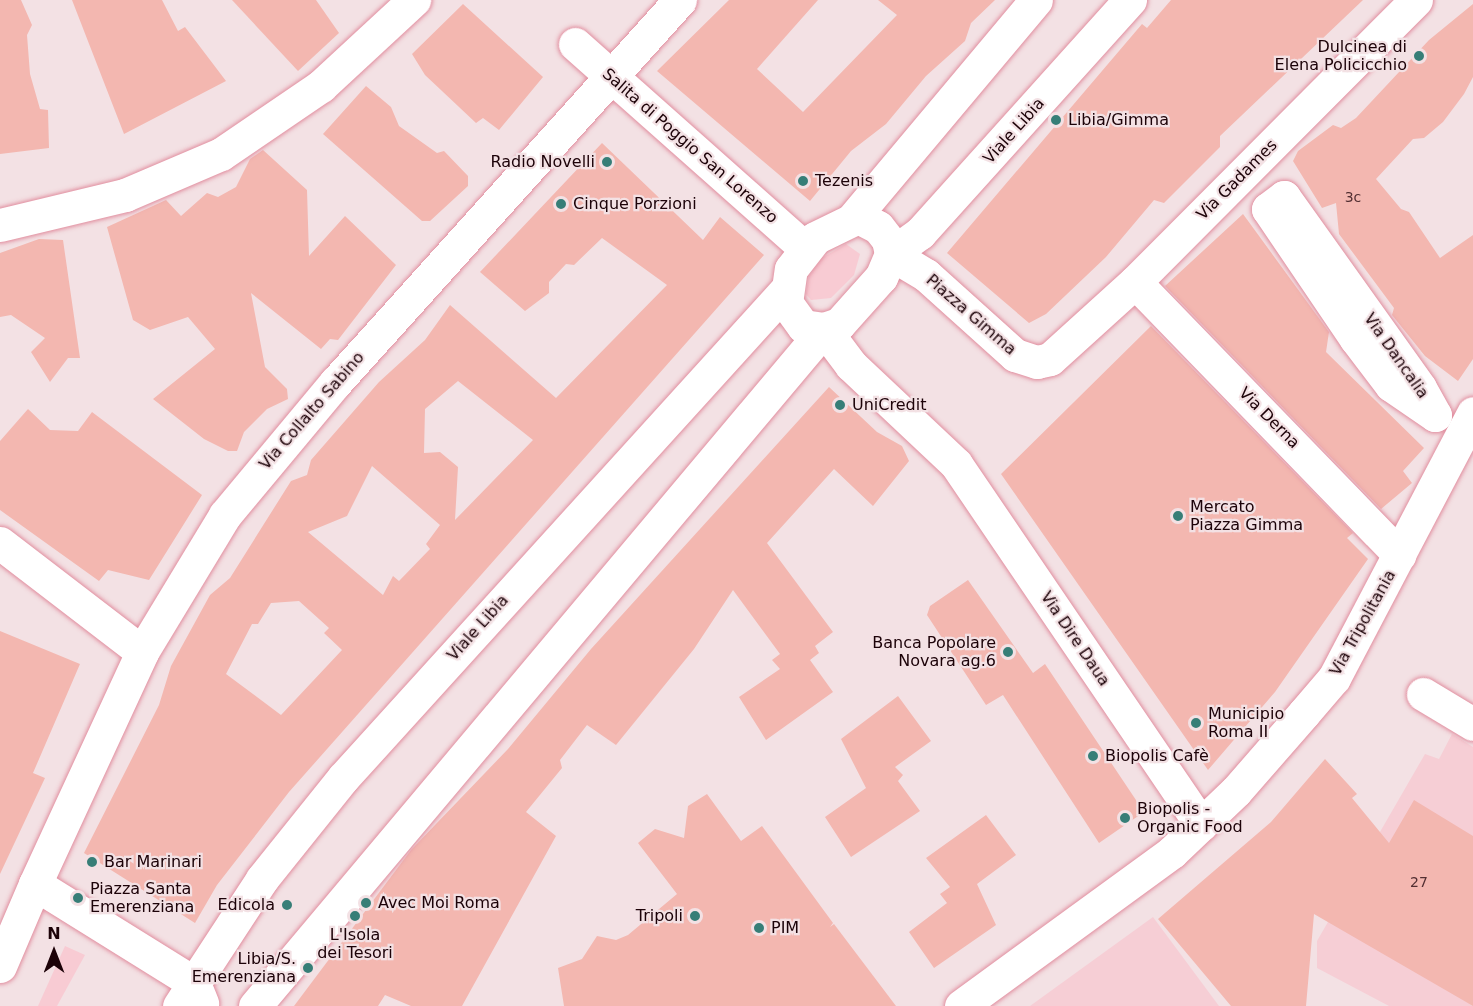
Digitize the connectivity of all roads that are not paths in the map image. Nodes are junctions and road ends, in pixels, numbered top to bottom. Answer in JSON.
{"nodes":[{"id":1,"x":414,"y":0,"type":"edge"},
{"id":2,"x":680,"y":0,"type":"edge"},
{"id":3,"x":1036,"y":0,"type":"edge"},
{"id":4,"x":1130,"y":0,"type":"edge"},
{"id":5,"x":1416,"y":0,"type":"edge"},
{"id":6,"x":575,"y":45,"type":"dead end"},
{"id":7,"x":611,"y":76,"type":"junction"},
{"id":8,"x":1246,"y":170,"type":"junction"},
{"id":9,"x":1276,"y":203,"type":"junction"},
{"id":10,"x":854,"y":218,"type":"junction"},
{"id":11,"x":0,"y":225,"type":"edge"},
{"id":12,"x":805,"y":248,"type":"junction"},
{"id":13,"x":891,"y":254,"type":"junction"},
{"id":14,"x":1135,"y":282,"type":"junction"},
{"id":15,"x":784,"y":291,"type":"junction"},
{"id":16,"x":824,"y":329,"type":"junction"},
{"id":17,"x":1054,"y":357,"type":"joint"},
{"id":18,"x":1473,"y":413,"type":"edge"},
{"id":19,"x":0,"y":543,"type":"edge"},
{"id":20,"x":1400,"y":555,"type":"junction"},
{"id":21,"x":142,"y":652,"type":"junction"},
{"id":22,"x":1423,"y":694,"type":"dead end"},
{"id":23,"x":1473,"y":724,"type":"edge"},
{"id":24,"x":1201,"y":825,"type":"junction"},
{"id":25,"x":35,"y":884,"type":"junction"},
{"id":26,"x":0,"y":966,"type":"edge"},
{"id":27,"x":192,"y":998,"type":"edge"},
{"id":28,"x":255,"y":1006,"type":"edge"},
{"id":29,"x":961,"y":1006,"type":"edge"}],
"edges":[{"from":1,"to":11,"type":"street"},
{"from":2,"to":7,"type":"street","name":"Via Collalto Sabino"},
{"from":3,"to":10,"type":"street"},
{"from":4,"to":13,"type":"street","name":"Viale Libia"},
{"from":5,"to":8,"type":"street","name":"Via Gadames"},
{"from":6,"to":7,"type":"street","name":"Salita di Poggio San Lorenzo"},
{"from":7,"to":12,"type":"street","name":"Salita di Poggio San Lorenzo"},
{"from":7,"to":21,"type":"street","name":"Via Collalto Sabino"},
{"from":8,"to":9,"type":"street","name":"Via Dancalia"},
{"from":8,"to":14,"type":"street","name":"Via Gadames"},
{"from":9,"to":9,"type":"street","name":"Via Dancalia"},
{"from":10,"to":12,"type":"street"},
{"from":10,"to":13,"type":"street"},
{"from":12,"to":15,"type":"street"},
{"from":13,"to":16,"type":"street"},
{"from":13,"to":17,"type":"street","name":"Piazza Gimma"},
{"from":14,"to":17,"type":"street","name":"Via Gadames"},
{"from":14,"to":20,"type":"street","name":"Via Derna"},
{"from":15,"to":16,"type":"street"},
{"from":15,"to":27,"type":"street","name":"Viale Libia"},
{"from":16,"to":24,"type":"street","name":"Via Dire Daua"},
{"from":16,"to":28,"type":"street"},
{"from":18,"to":20,"type":"street","name":"Via Tripolitania"},
{"from":19,"to":21,"type":"street"},
{"from":20,"to":24,"type":"street","name":"Via Tripolitania"},
{"from":21,"to":25,"type":"street","name":"Via Collalto Sabino"},
{"from":22,"to":23,"type":"street"},
{"from":24,"to":29,"type":"street","name":"Via Tripolitania"},
{"from":25,"to":26,"type":"street"},
{"from":25,"to":27,"type":"street"}]}
